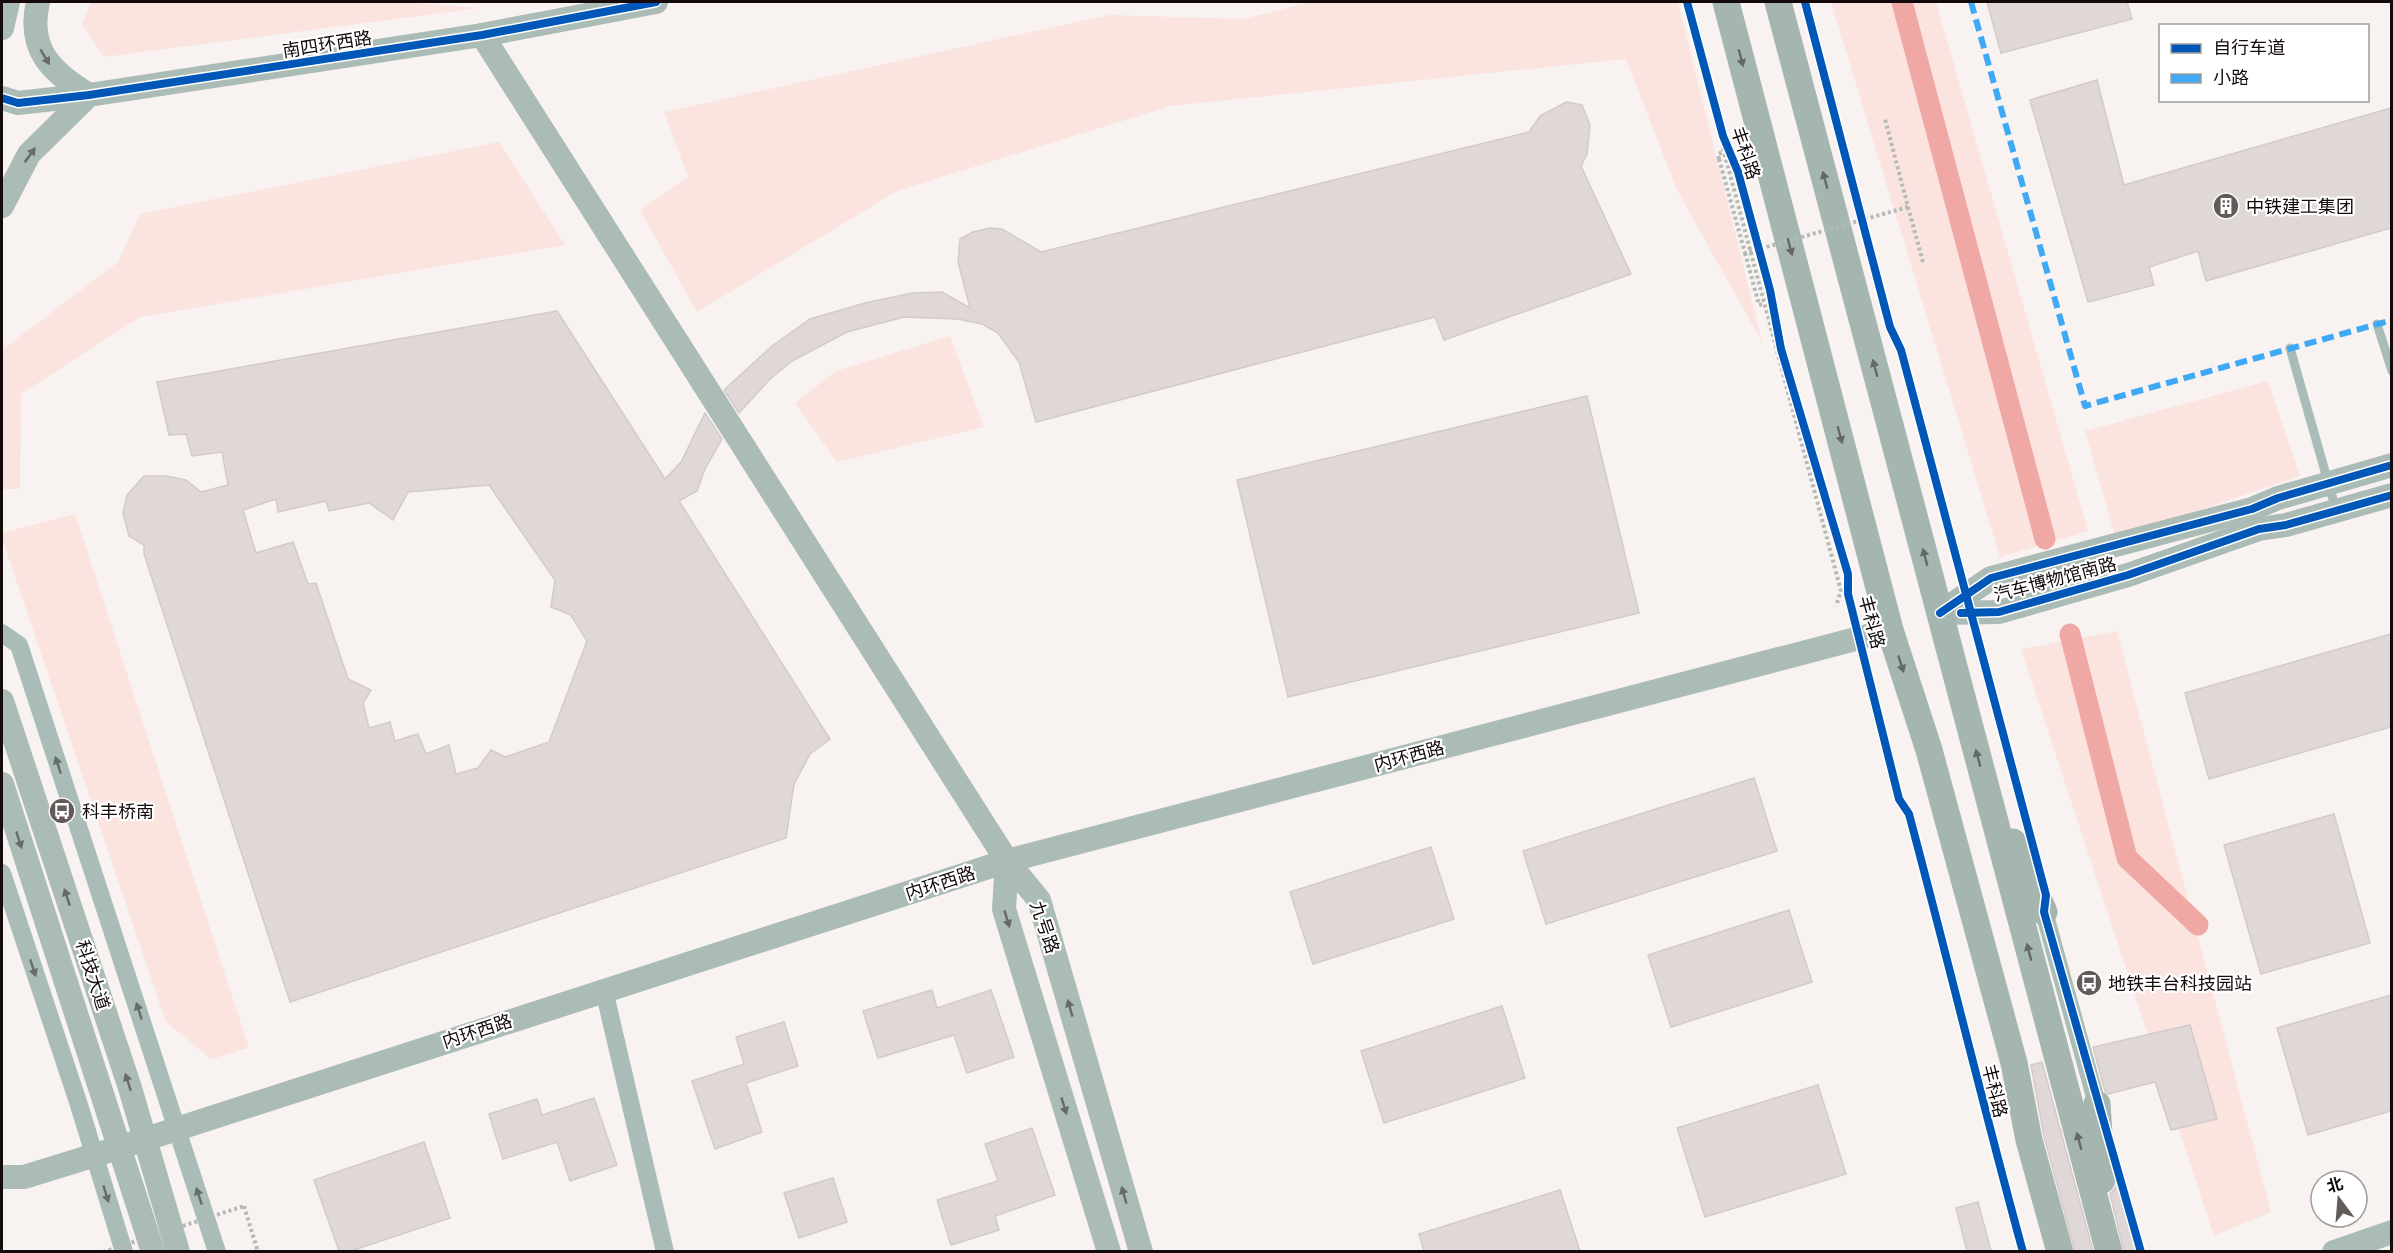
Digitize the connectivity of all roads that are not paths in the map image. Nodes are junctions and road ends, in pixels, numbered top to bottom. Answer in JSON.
{"nodes":[{"id":1,"x":8,"y":2,"type":"edge"},
{"id":2,"x":38,"y":2,"type":"edge"},
{"id":3,"x":656,"y":2,"type":"edge"},
{"id":4,"x":1726,"y":2,"type":"edge"},
{"id":5,"x":1778,"y":2,"type":"edge"},
{"id":6,"x":2,"y":28,"type":"edge"},
{"id":7,"x":482,"y":35,"type":"junction"},
{"id":8,"x":89,"y":95,"type":"junction"},
{"id":9,"x":2,"y":98,"type":"edge"},
{"id":10,"x":2,"y":206,"type":"edge"},
{"id":11,"x":2377,"y":324,"type":"dead end"},
{"id":12,"x":2290,"y":348,"type":"dead end"},
{"id":13,"x":2391,"y":371,"type":"edge"},
{"id":14,"x":2391,"y":465,"type":"edge"},
{"id":15,"x":2329,"y":483,"type":"junction"},
{"id":16,"x":2391,"y":495,"type":"edge"},
{"id":17,"x":2336,"y":510,"type":"junction"},
{"id":18,"x":1940,"y":613,"type":"junction"},
{"id":19,"x":1890,"y":630,"type":"junction"},
{"id":20,"x":2,"y":633,"type":"edge"},
{"id":21,"x":2,"y":701,"type":"edge"},
{"id":22,"x":2,"y":784,"type":"edge"},
{"id":23,"x":1993,"y":814,"type":"junction"},
{"id":24,"x":1007,"y":861,"type":"junction"},
{"id":25,"x":2,"y":873,"type":"edge"},
{"id":26,"x":2044,"y":912,"type":"joint"},
{"id":27,"x":604,"y":990,"type":"junction"},
{"id":28,"x":2097,"y":1104,"type":"joint"},
{"id":29,"x":177,"y":1128,"type":"junction"},
{"id":30,"x":144,"y":1139,"type":"junction"},
{"id":31,"x":118,"y":1148,"type":"junction"},
{"id":32,"x":94,"y":1155,"type":"junction"},
{"id":33,"x":2,"y":1177,"type":"edge"},
{"id":34,"x":2100,"y":1217,"type":"junction"},
{"id":35,"x":2391,"y":1232,"type":"edge"},
{"id":36,"x":124,"y":1251,"type":"edge"},
{"id":37,"x":153,"y":1251,"type":"edge"},
{"id":38,"x":178,"y":1251,"type":"edge"},
{"id":39,"x":217,"y":1251,"type":"edge"},
{"id":40,"x":665,"y":1251,"type":"edge"},
{"id":41,"x":1108,"y":1251,"type":"edge"},
{"id":42,"x":1141,"y":1251,"type":"edge"},
{"id":43,"x":2060,"y":1251,"type":"edge"},
{"id":44,"x":2109,"y":1251,"type":"edge"},
{"id":45,"x":2334,"y":1251,"type":"edge"}],
"edges":[{"from":1,"to":6,"type":"street"},
{"from":2,"to":8,"type":"street","one_way":true},
{"from":3,"to":7,"type":"street","name":"南四环西路"},
{"from":4,"to":19,"type":"main road","name":"丰科路","one_way":true},
{"from":18,"to":5,"type":"main road","one_way":true},
{"from":7,"to":8,"type":"street","name":"南四环西路"},
{"from":7,"to":24,"type":"street"},
{"from":8,"to":9,"type":"street","name":"南四环西路"},
{"from":10,"to":8,"type":"street","one_way":true},
{"from":11,"to":13,"type":"lane"},
{"from":12,"to":15,"type":"lane"},
{"from":14,"to":15,"type":"street","name":"汽车博物馆南路"},
{"from":15,"to":17,"type":"lane"},
{"from":15,"to":18,"type":"street","name":"汽车博物馆南路"},
{"from":16,"to":17,"type":"street","name":"汽车博物馆南路"},
{"from":17,"to":18,"type":"street","name":"汽车博物馆南路"},
{"from":23,"to":18,"type":"main road","one_way":true},
{"from":19,"to":24,"type":"street","name":"内环西路"},
{"from":19,"to":43,"type":"main road","name":"丰科路","one_way":true},
{"from":29,"to":20,"type":"street","one_way":true},
{"from":30,"to":21,"type":"street","name":"科技大道","one_way":true},
{"from":22,"to":31,"type":"street","name":"科技大道","one_way":true},
{"from":23,"to":26,"type":"main road"},
{"from":34,"to":23,"type":"main road","one_way":true},
{"from":24,"to":27,"type":"street","name":"内环西路"},
{"from":24,"to":41,"type":"street","name":"九号路","one_way":true},
{"from":42,"to":24,"type":"street","name":"九号路","one_way":true},
{"from":25,"to":32,"type":"street","one_way":true},
{"from":26,"to":28,"type":"street"},
{"from":27,"to":29,"type":"street","name":"内环西路"},
{"from":27,"to":40,"type":"street"},
{"from":28,"to":34,"type":"main road"},
{"from":29,"to":30,"type":"street","name":"内环西路"},
{"from":39,"to":29,"type":"street","one_way":true},
{"from":30,"to":31,"type":"street","name":"内环西路"},
{"from":30,"to":38,"type":"street","name":"科技大道"},
{"from":31,"to":32,"type":"street","name":"内环西路"},
{"from":31,"to":37,"type":"street","name":"科技大道"},
{"from":32,"to":33,"type":"street","name":"内环西路"},
{"from":32,"to":36,"type":"street","one_way":true},
{"from":34,"to":44,"type":"main road"},
{"from":35,"to":45,"type":"street"}]}
